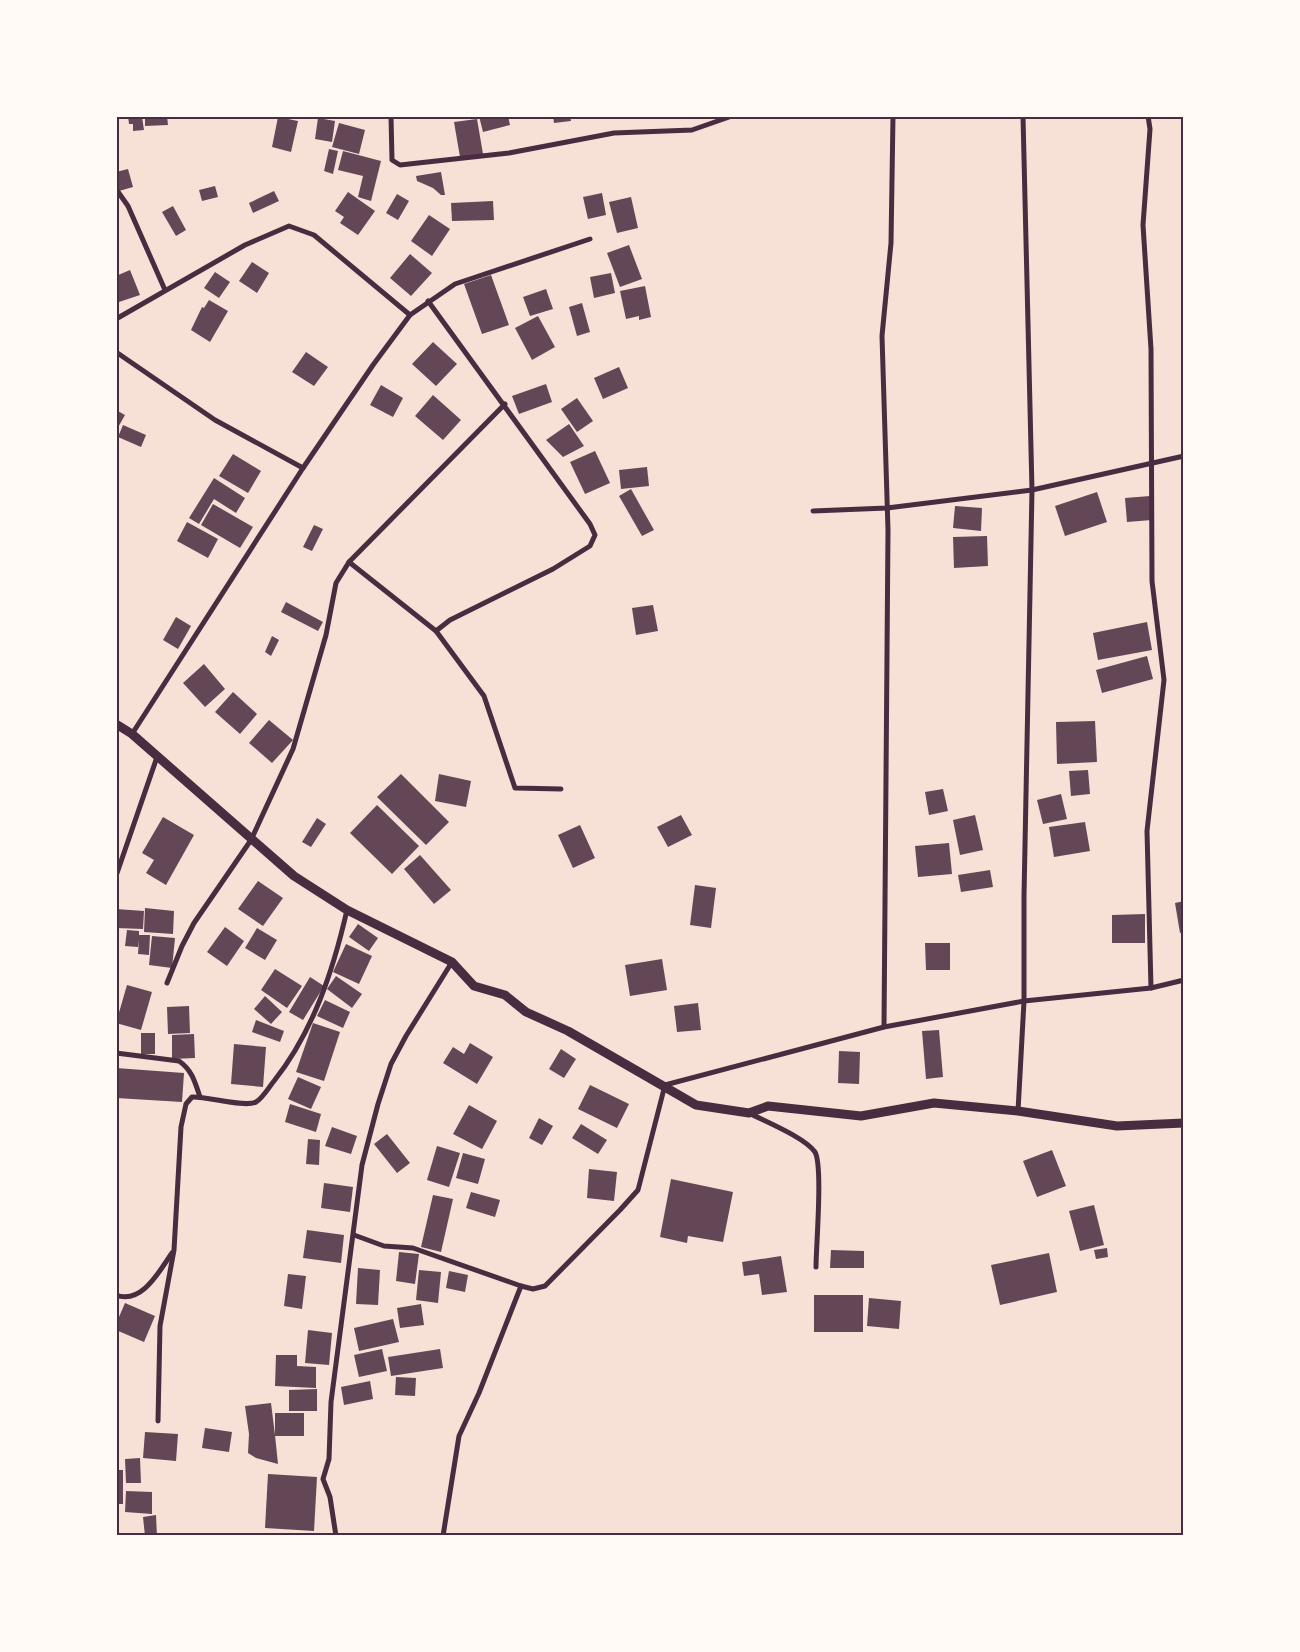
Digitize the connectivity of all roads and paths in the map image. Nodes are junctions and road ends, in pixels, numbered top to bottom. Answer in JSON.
{"nodes":[{"id":1,"x":391,"y":116,"type":"edge"},
{"id":2,"x":732,"y":116,"type":"edge"},
{"id":3,"x":893,"y":116,"type":"edge"},
{"id":4,"x":1023,"y":116,"type":"edge"},
{"id":5,"x":1148,"y":116,"type":"edge"},
{"id":6,"x":116,"y":189,"type":"edge"},
{"id":7,"x":590,"y":239,"type":"dead end"},
{"id":8,"x":165,"y":290,"type":"junction"},
{"id":9,"x":428,"y":301,"type":"junction"},
{"id":10,"x":410,"y":316,"type":"junction"},
{"id":11,"x":116,"y":319,"type":"edge"},
{"id":12,"x":116,"y":352,"type":"edge"},
{"id":13,"x":505,"y":404,"type":"junction"},
{"id":14,"x":1184,"y":456,"type":"edge"},
{"id":15,"x":1153,"y":464,"type":"junction"},
{"id":16,"x":303,"y":468,"type":"junction"},
{"id":17,"x":1032,"y":490,"type":"junction"},
{"id":18,"x":887,"y":508,"type":"junction"},
{"id":19,"x":813,"y":511,"type":"dead end"},
{"id":20,"x":349,"y":562,"type":"junction"},
{"id":21,"x":436,"y":631,"type":"junction"},
{"id":22,"x":116,"y":724,"type":"edge"},
{"id":23,"x":132,"y":734,"type":"junction"},
{"id":24,"x":158,"y":757,"type":"junction"},
{"id":25,"x":561,"y":789,"type":"dead end"},
{"id":26,"x":251,"y":840,"type":"junction"},
{"id":27,"x":116,"y":876,"type":"edge"},
{"id":28,"x":347,"y":910,"type":"junction"},
{"id":29,"x":452,"y":962,"type":"junction"},
{"id":30,"x":1184,"y":980,"type":"edge"},
{"id":31,"x":167,"y":983,"type":"dead end"},
{"id":32,"x":1151,"y":988,"type":"junction"},
{"id":33,"x":1024,"y":1001,"type":"junction"},
{"id":34,"x":884,"y":1027,"type":"junction"},
{"id":35,"x":116,"y":1053,"type":"edge"},
{"id":36,"x":665,"y":1086,"type":"junction"},
{"id":37,"x":200,"y":1096,"type":"junction"},
{"id":38,"x":1018,"y":1111,"type":"junction"},
{"id":39,"x":749,"y":1113,"type":"junction"},
{"id":40,"x":1184,"y":1123,"type":"edge"},
{"id":41,"x":354,"y":1235,"type":"junction"},
{"id":42,"x":174,"y":1250,"type":"junction"},
{"id":43,"x":816,"y":1267,"type":"dead end"},
{"id":44,"x":521,"y":1286,"type":"junction"},
{"id":45,"x":116,"y":1296,"type":"edge"},
{"id":46,"x":158,"y":1421,"type":"dead end"},
{"id":47,"x":336,"y":1536,"type":"edge"},
{"id":48,"x":443,"y":1536,"type":"edge"}],
"edges":[{"from":1,"to":2,"type":"street"},
{"from":3,"to":18,"type":"street"},
{"from":4,"to":17,"type":"street"},
{"from":5,"to":15,"type":"street"},
{"from":6,"to":8,"type":"street"},
{"from":7,"to":9,"type":"street"},
{"from":8,"to":10,"type":"street"},
{"from":8,"to":11,"type":"street"},
{"from":9,"to":10,"type":"street"},
{"from":9,"to":13,"type":"street"},
{"from":10,"to":16,"type":"street"},
{"from":12,"to":16,"type":"street"},
{"from":13,"to":20,"type":"street"},
{"from":13,"to":21,"type":"street"},
{"from":14,"to":15,"type":"street"},
{"from":15,"to":17,"type":"street"},
{"from":15,"to":32,"type":"street"},
{"from":16,"to":23,"type":"street"},
{"from":17,"to":18,"type":"street"},
{"from":17,"to":33,"type":"street"},
{"from":18,"to":19,"type":"street"},
{"from":18,"to":34,"type":"street"},
{"from":20,"to":21,"type":"street"},
{"from":20,"to":26,"type":"street"},
{"from":21,"to":25,"type":"street"},
{"from":22,"to":23,"type":"street"},
{"from":23,"to":24,"type":"street"},
{"from":24,"to":26,"type":"street"},
{"from":24,"to":27,"type":"street"},
{"from":26,"to":28,"type":"street"},
{"from":26,"to":31,"type":"street"},
{"from":28,"to":29,"type":"street"},
{"from":28,"to":37,"type":"street"},
{"from":29,"to":36,"type":"street"},
{"from":29,"to":41,"type":"street"},
{"from":30,"to":32,"type":"street"},
{"from":32,"to":33,"type":"street"},
{"from":33,"to":34,"type":"street"},
{"from":33,"to":38,"type":"street"},
{"from":34,"to":36,"type":"street"},
{"from":35,"to":37,"type":"street"},
{"from":36,"to":39,"type":"street"},
{"from":36,"to":44,"type":"street"},
{"from":37,"to":42,"type":"street"},
{"from":38,"to":39,"type":"street"},
{"from":38,"to":40,"type":"street"},
{"from":39,"to":43,"type":"street"},
{"from":41,"to":44,"type":"street"},
{"from":41,"to":47,"type":"street"},
{"from":42,"to":45,"type":"street"},
{"from":42,"to":46,"type":"street"},
{"from":44,"to":48,"type":"street"}]}
